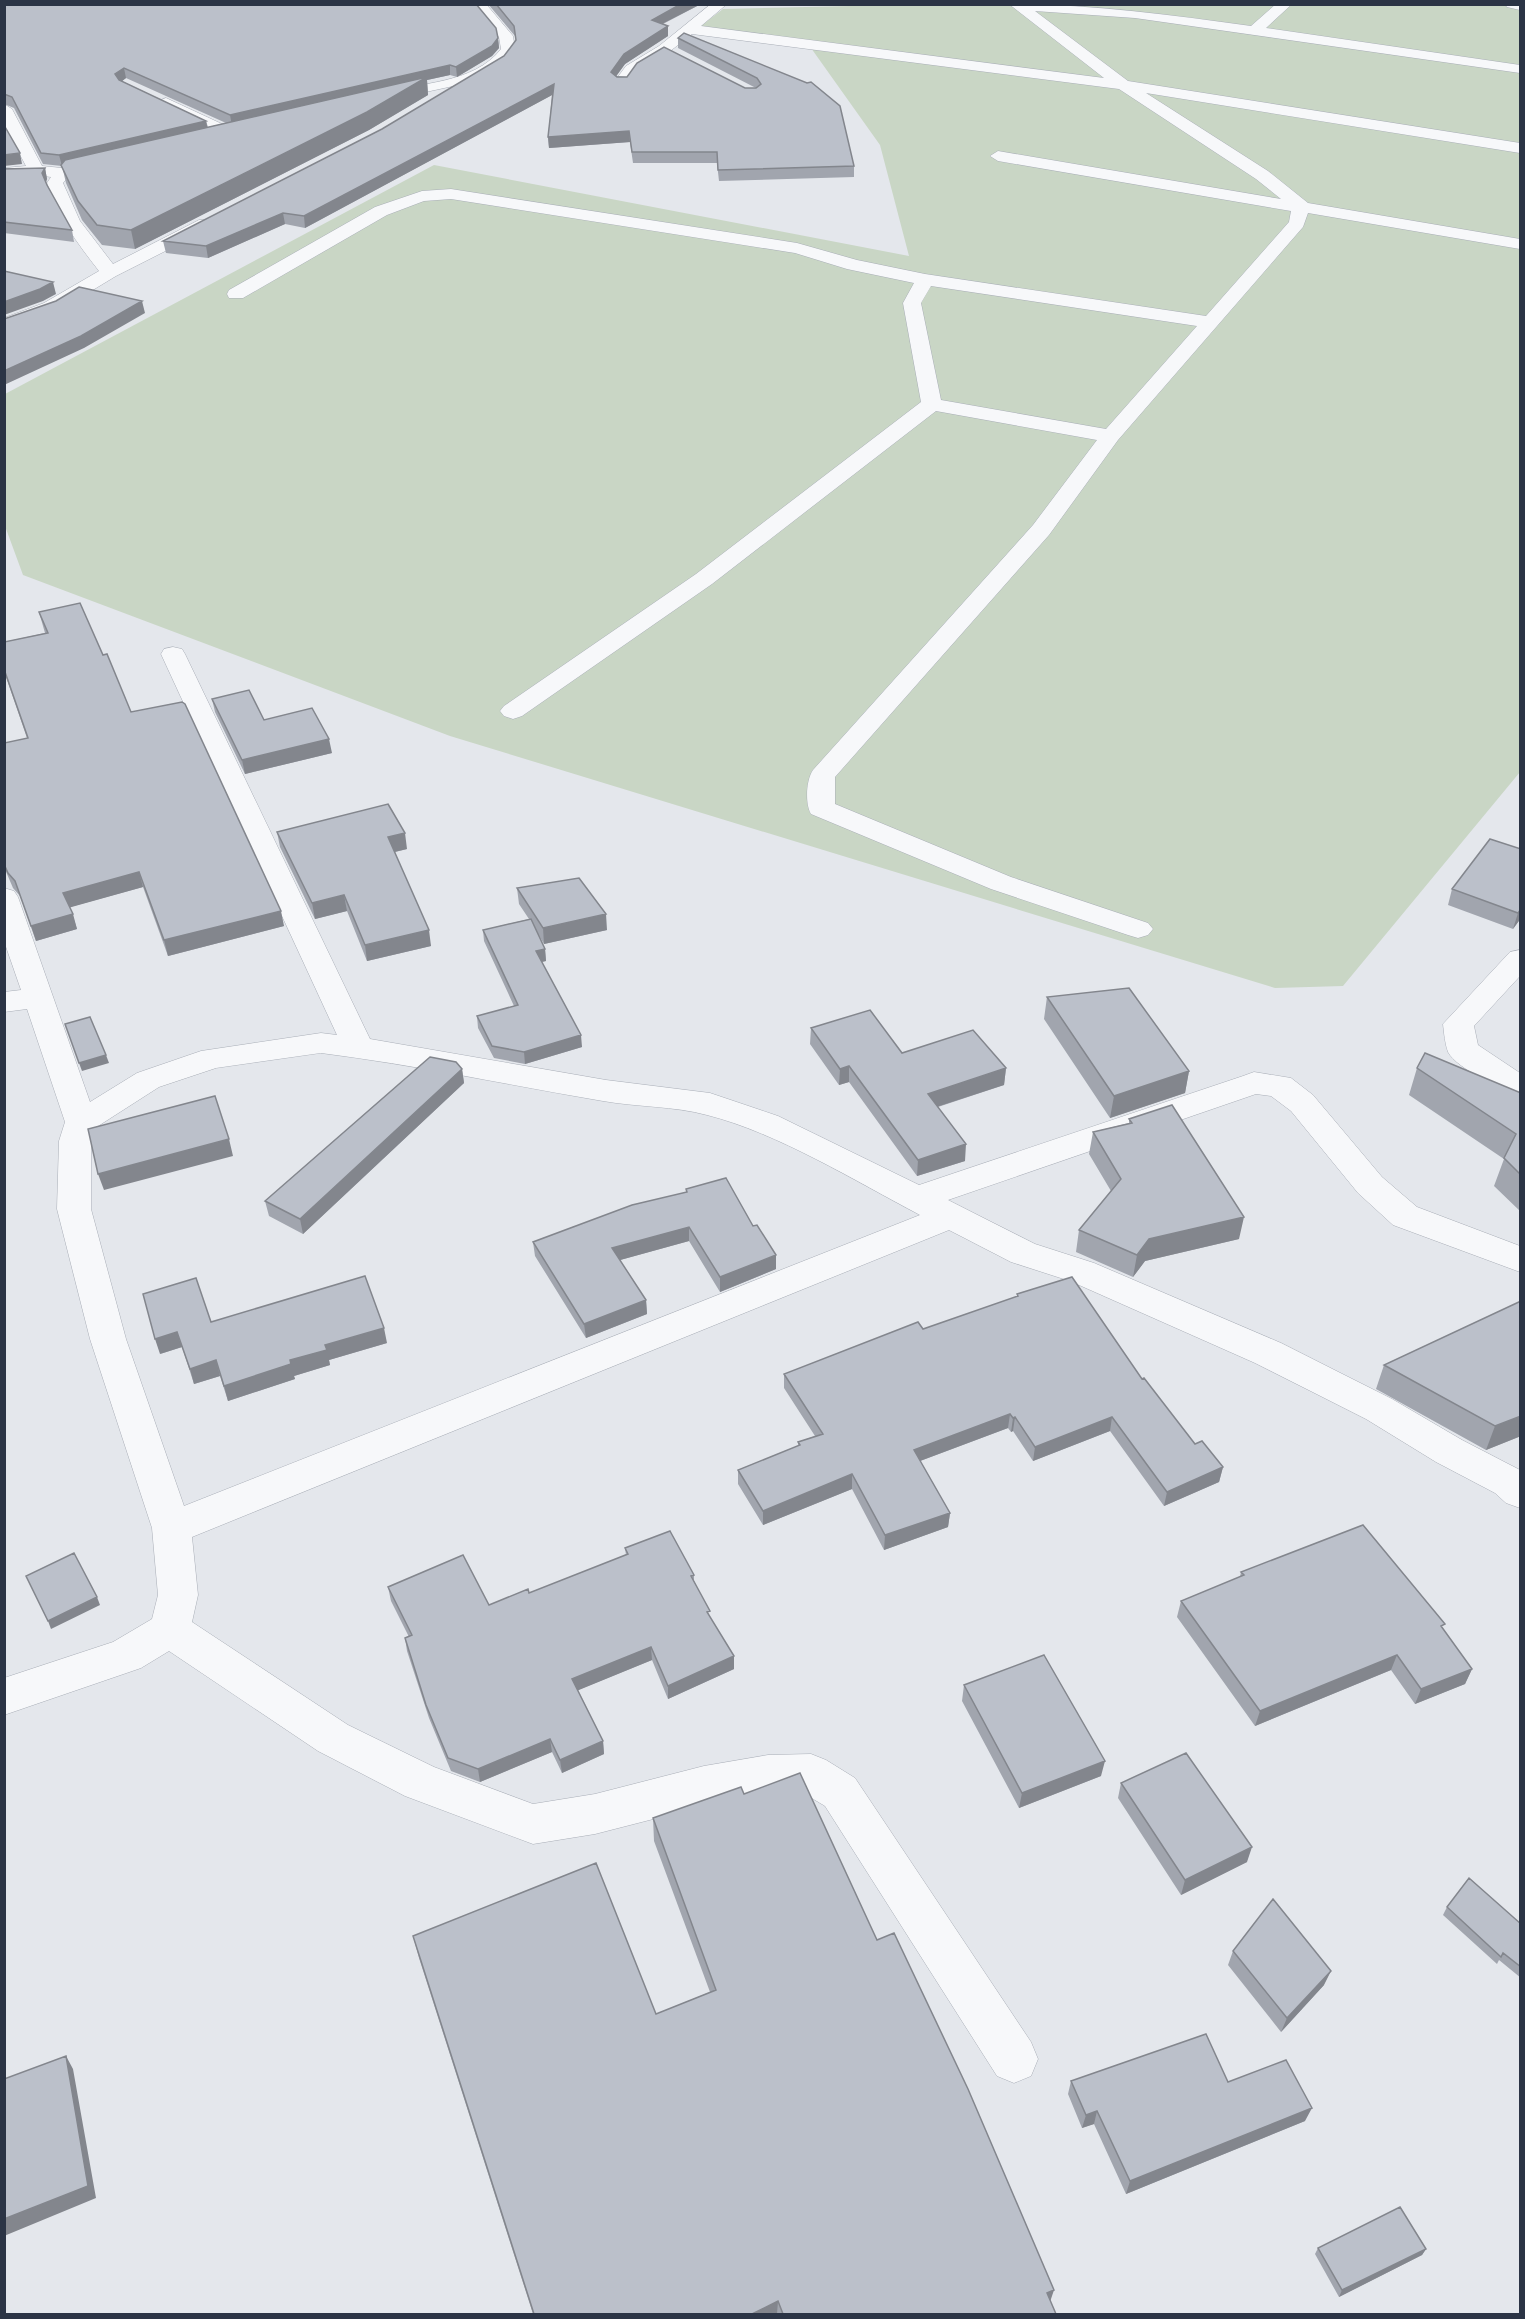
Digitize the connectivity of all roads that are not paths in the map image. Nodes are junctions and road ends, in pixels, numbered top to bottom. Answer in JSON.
{"nodes":[{"id":1,"x":720,"y":4,"type":"edge"},
{"id":2,"x":1285,"y":4,"type":"edge"},
{"id":3,"x":1512,"y":4,"type":"edge"},
{"id":4,"x":1017,"y":5,"type":"edge"},
{"id":5,"x":482,"y":6,"type":"edge"},
{"id":6,"x":1521,"y":6,"type":"edge"},
{"id":7,"x":689,"y":29,"type":"junction"},
{"id":8,"x":1254,"y":31,"type":"junction"},
{"id":9,"x":664,"y":49,"type":"junction"},
{"id":10,"x":684,"y":59,"type":"edge"},
{"id":11,"x":1521,"y":69,"type":"edge"},
{"id":12,"x":474,"y":77,"type":"junction"},
{"id":13,"x":622,"y":82,"type":"edge"},
{"id":14,"x":1123,"y":85,"type":"junction"},
{"id":15,"x":147,"y":94,"type":"edge"},
{"id":16,"x":364,"y":101,"type":"edge"},
{"id":17,"x":425,"y":106,"type":"edge"},
{"id":18,"x":4,"y":109,"type":"edge"},
{"id":19,"x":207,"y":138,"type":"edge"},
{"id":20,"x":1521,"y":148,"type":"edge"},
{"id":21,"x":998,"y":156,"type":"dead end"},
{"id":22,"x":118,"y":160,"type":"edge"},
{"id":23,"x":36,"y":170,"type":"junction"},
{"id":24,"x":4,"y":173,"type":"edge"},
{"id":25,"x":63,"y":173,"type":"junction"},
{"id":26,"x":1300,"y":206,"type":"junction"},
{"id":27,"x":217,"y":218,"type":"edge"},
{"id":28,"x":1521,"y":244,"type":"edge"},
{"id":29,"x":110,"y":272,"type":"junction"},
{"id":30,"x":925,"y":280,"type":"junction"},
{"id":31,"x":236,"y":294,"type":"dead end"},
{"id":32,"x":1209,"y":322,"type":"junction"},
{"id":33,"x":4,"y":325,"type":"edge"},
{"id":34,"x":932,"y":404,"type":"junction"},
{"id":35,"x":1111,"y":435,"type":"junction"},
{"id":36,"x":173,"y":654,"type":"dead end"},
{"id":37,"x":513,"y":711,"type":"dead end"},
{"id":38,"x":4,"y":897,"type":"edge"},
{"id":39,"x":1138,"y":929,"type":"dead end"},
{"id":40,"x":1521,"y":959,"type":"edge"},
{"id":41,"x":39,"y":998,"type":"junction"},
{"id":42,"x":4,"y":1002,"type":"edge"},
{"id":43,"x":358,"y":1047,"type":"junction"},
{"id":44,"x":1521,"y":1084,"type":"edge"},
{"id":45,"x":81,"y":1122,"type":"junction"},
{"id":46,"x":915,"y":1199,"type":"junction"},
{"id":47,"x":953,"y":1215,"type":"junction"},
{"id":48,"x":1521,"y":1259,"type":"edge"},
{"id":49,"x":1517,"y":1484,"type":"edge"},
{"id":50,"x":172,"y":1528,"type":"junction"},
{"id":51,"x":170,"y":1629,"type":"junction"},
{"id":52,"x":4,"y":1697,"type":"edge"},
{"id":53,"x":1014,"y":2059,"type":"dead end"}],
"edges":[{"from":1,"to":7,"type":"street"},
{"from":2,"to":8,"type":"street"},
{"from":3,"to":6,"type":"street"},
{"from":4,"to":8,"type":"street"},
{"from":4,"to":14,"type":"street"},
{"from":5,"to":12,"type":"street"},
{"from":7,"to":9,"type":"street"},
{"from":7,"to":14,"type":"street"},
{"from":8,"to":11,"type":"street"},
{"from":9,"to":10,"type":"street"},
{"from":9,"to":13,"type":"street"},
{"from":12,"to":16,"type":"street"},
{"from":12,"to":17,"type":"street"},
{"from":14,"to":20,"type":"street"},
{"from":14,"to":26,"type":"street"},
{"from":15,"to":19,"type":"street"},
{"from":18,"to":23,"type":"street"},
{"from":21,"to":26,"type":"street"},
{"from":22,"to":25,"type":"street"},
{"from":23,"to":24,"type":"street"},
{"from":23,"to":25,"type":"street"},
{"from":25,"to":29,"type":"street"},
{"from":26,"to":28,"type":"street"},
{"from":26,"to":32,"type":"street"},
{"from":27,"to":29,"type":"street"},
{"from":29,"to":33,"type":"street"},
{"from":30,"to":31,"type":"street"},
{"from":30,"to":32,"type":"street"},
{"from":30,"to":34,"type":"street"},
{"from":32,"to":35,"type":"street"},
{"from":34,"to":35,"type":"street"},
{"from":34,"to":37,"type":"street"},
{"from":35,"to":39,"type":"street"},
{"from":36,"to":43,"type":"street"},
{"from":38,"to":41,"type":"street"},
{"from":40,"to":44,"type":"street"},
{"from":41,"to":42,"type":"street"},
{"from":41,"to":45,"type":"street"},
{"from":43,"to":45,"type":"street"},
{"from":43,"to":46,"type":"street"},
{"from":45,"to":50,"type":"street"},
{"from":46,"to":47,"type":"street"},
{"from":46,"to":48,"type":"street"},
{"from":47,"to":49,"type":"street"},
{"from":47,"to":50,"type":"street"},
{"from":50,"to":51,"type":"street"},
{"from":51,"to":52,"type":"street"},
{"from":51,"to":53,"type":"street"}]}
